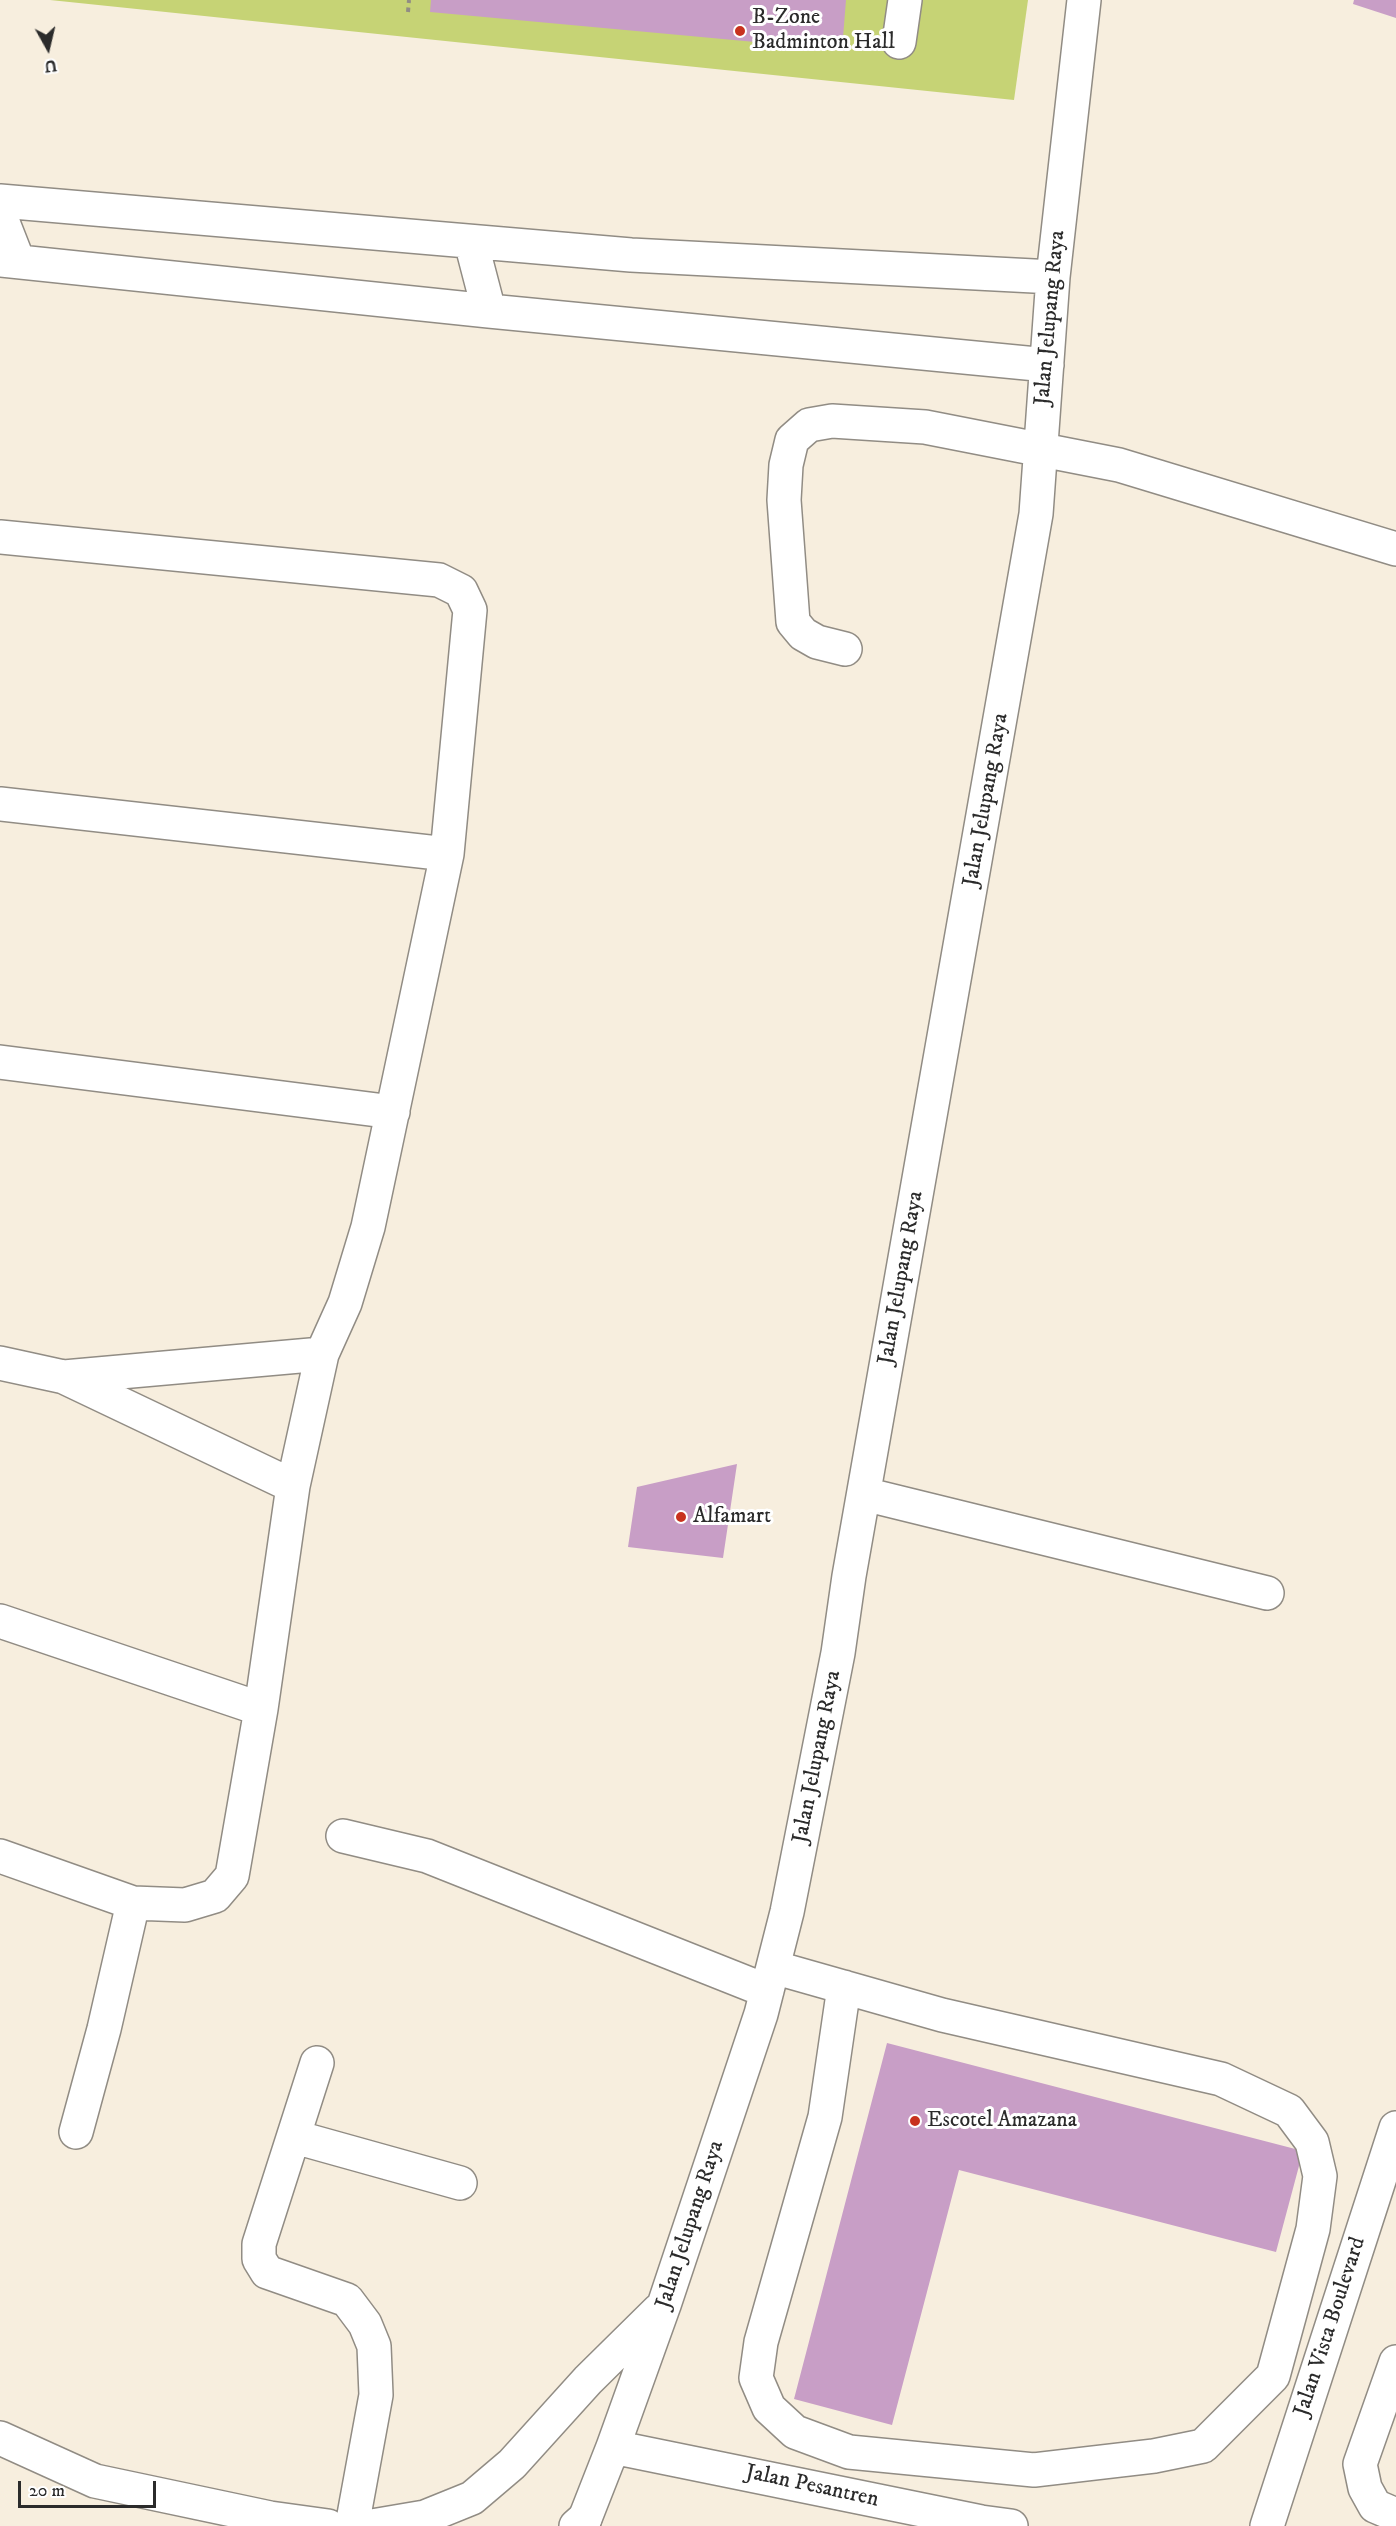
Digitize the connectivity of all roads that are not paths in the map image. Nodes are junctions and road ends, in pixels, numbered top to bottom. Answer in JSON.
{"nodes":[{"id":1,"x":904,"y":0,"type":"edge"},
{"id":2,"x":1084,"y":0,"type":"edge"},
{"id":3,"x":899,"y":42,"type":"dead end"},
{"id":4,"x":0,"y":201,"type":"edge"},
{"id":5,"x":0,"y":215,"type":"edge"},
{"id":6,"x":471,"y":242,"type":"junction"},
{"id":7,"x":9,"y":260,"type":"edge"},
{"id":8,"x":1053,"y":277,"type":"junction"},
{"id":9,"x":489,"y":311,"type":"junction"},
{"id":10,"x":1047,"y":365,"type":"junction"},
{"id":11,"x":1041,"y":449,"type":"junction"},
{"id":12,"x":0,"y":537,"type":"edge"},
{"id":13,"x":1396,"y":549,"type":"edge"},
{"id":14,"x":845,"y":649,"type":"dead end"},
{"id":15,"x":0,"y":804,"type":"edge"},
{"id":16,"x":447,"y":854,"type":"junction"},
{"id":17,"x":0,"y":1062,"type":"edge"},
{"id":18,"x":393,"y":1112,"type":"junction"},
{"id":19,"x":322,"y":1354,"type":"junction"},
{"id":20,"x":0,"y":1363,"type":"edge"},
{"id":21,"x":64,"y":1377,"type":"junction"},
{"id":22,"x":293,"y":1486,"type":"junction"},
{"id":23,"x":864,"y":1494,"type":"junction"},
{"id":24,"x":1267,"y":1593,"type":"dead end"},
{"id":25,"x":0,"y":1621,"type":"edge"},
{"id":26,"x":261,"y":1709,"type":"junction"},
{"id":27,"x":343,"y":1836,"type":"dead end"},
{"id":28,"x":0,"y":1856,"type":"edge"},
{"id":29,"x":132,"y":1903,"type":"junction"},
{"id":30,"x":770,"y":1979,"type":"junction"},
{"id":31,"x":844,"y":1987,"type":"junction"},
{"id":32,"x":316,"y":2063,"type":"dead end"},
{"id":33,"x":1396,"y":2128,"type":"edge"},
{"id":34,"x":76,"y":2132,"type":"dead end"},
{"id":35,"x":294,"y":2137,"type":"junction"},
{"id":36,"x":460,"y":2182,"type":"dead end"},
{"id":37,"x":664,"y":2305,"type":"junction"},
{"id":38,"x":1396,"y":2362,"type":"edge"},
{"id":39,"x":0,"y":2438,"type":"edge"},
{"id":40,"x":613,"y":2447,"type":"junction"},
{"id":41,"x":1396,"y":2515,"type":"edge"},
{"id":42,"x":581,"y":2523,"type":"edge"},
{"id":43,"x":328,"y":2526,"type":"edge"},
{"id":44,"x":352,"y":2526,"type":"edge"},
{"id":45,"x":372,"y":2526,"type":"edge"},
{"id":46,"x":1011,"y":2526,"type":"edge"},
{"id":47,"x":1267,"y":2526,"type":"edge"}],
"edges":[{"from":1,"to":3,"type":"street"},
{"from":2,"to":8,"type":"street","name":"Jalan Jelupang Raya"},
{"from":4,"to":6,"type":"street"},
{"from":5,"to":7,"type":"street"},
{"from":6,"to":8,"type":"street"},
{"from":6,"to":9,"type":"street"},
{"from":7,"to":9,"type":"street"},
{"from":8,"to":10,"type":"street","name":"Jalan Jelupang Raya"},
{"from":9,"to":10,"type":"street"},
{"from":10,"to":11,"type":"street","name":"Jalan Jelupang Raya"},
{"from":11,"to":13,"type":"street"},
{"from":11,"to":14,"type":"street"},
{"from":11,"to":23,"type":"street","name":"Jalan Jelupang Raya"},
{"from":12,"to":16,"type":"street"},
{"from":15,"to":16,"type":"street"},
{"from":16,"to":18,"type":"street"},
{"from":17,"to":18,"type":"street"},
{"from":18,"to":19,"type":"street"},
{"from":19,"to":21,"type":"street"},
{"from":19,"to":22,"type":"street"},
{"from":20,"to":21,"type":"street"},
{"from":21,"to":22,"type":"street"},
{"from":22,"to":26,"type":"street"},
{"from":23,"to":24,"type":"street"},
{"from":23,"to":30,"type":"street","name":"Jalan Jelupang Raya"},
{"from":25,"to":26,"type":"street"},
{"from":26,"to":29,"type":"street"},
{"from":27,"to":30,"type":"street"},
{"from":28,"to":29,"type":"street"},
{"from":29,"to":34,"type":"street"},
{"from":30,"to":31,"type":"street"},
{"from":30,"to":37,"type":"street","name":"Jalan Jelupang Raya"},
{"from":31,"to":31,"type":"street"},
{"from":32,"to":35,"type":"street"},
{"from":33,"to":47,"type":"street","name":"Jalan Vista Boulevard"},
{"from":35,"to":36,"type":"street"},
{"from":35,"to":44,"type":"street"},
{"from":37,"to":40,"type":"street","name":"Jalan Jelupang Raya"},
{"from":37,"to":45,"type":"street"},
{"from":38,"to":41,"type":"street"},
{"from":39,"to":43,"type":"street"},
{"from":40,"to":42,"type":"street","name":"Jalan Jelupang Raya"},
{"from":40,"to":46,"type":"street","name":"Jalan Pesantren"}]}
